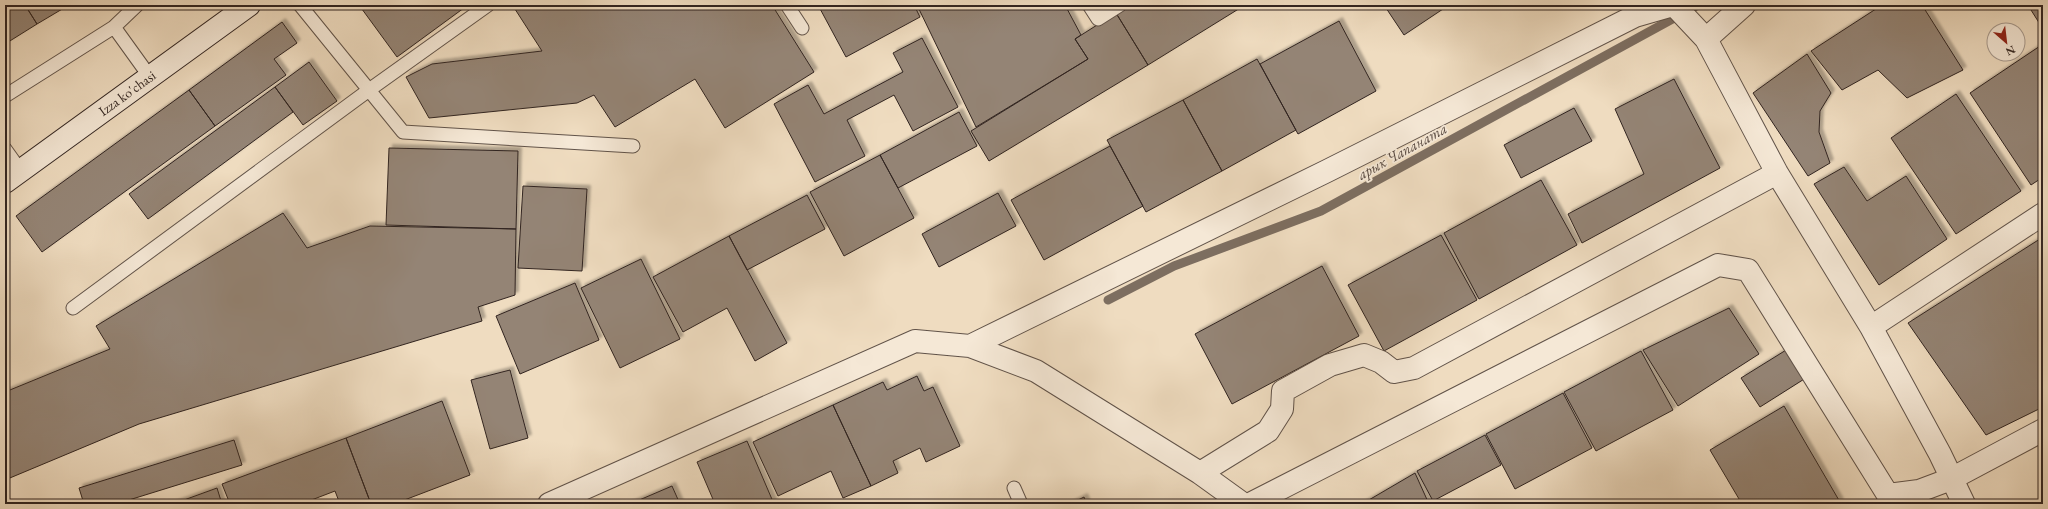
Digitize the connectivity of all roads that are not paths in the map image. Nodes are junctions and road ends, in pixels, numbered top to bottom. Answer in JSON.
{"nodes":[{"id":1,"x":137,"y":5,"type":"edge"},
{"id":2,"x":249,"y":5,"type":"edge"},
{"id":3,"x":300,"y":5,"type":"edge"},
{"id":4,"x":488,"y":5,"type":"edge"},
{"id":5,"x":787,"y":5,"type":"edge"},
{"id":6,"x":1090,"y":5,"type":"edge"},
{"id":7,"x":1120,"y":5,"type":"edge"},
{"id":8,"x":1674,"y":5,"type":"edge"},
{"id":9,"x":1744,"y":5,"type":"edge"},
{"id":10,"x":114,"y":26,"type":"junction"},
{"id":11,"x":802,"y":28,"type":"dead end"},
{"id":12,"x":1704,"y":37,"type":"junction"},
{"id":13,"x":150,"y":77,"type":"junction"},
{"id":14,"x":369,"y":90,"type":"junction"},
{"id":15,"x":5,"y":96,"type":"edge"},
{"id":16,"x":633,"y":146,"type":"dead end"},
{"id":17,"x":5,"y":149,"type":"edge"},
{"id":18,"x":1777,"y":172,"type":"junction"},
{"id":19,"x":12,"y":176,"type":"edge"},
{"id":20,"x":2043,"y":214,"type":"edge"},
{"id":21,"x":74,"y":308,"type":"dead end"},
{"id":22,"x":1871,"y":327,"type":"junction"},
{"id":23,"x":970,"y":346,"type":"junction"},
{"id":24,"x":2043,"y":430,"type":"edge"},
{"id":25,"x":1200,"y":473,"type":"junction"},
{"id":26,"x":1951,"y":479,"type":"junction"},
{"id":27,"x":1014,"y":488,"type":"dead end"},
{"id":28,"x":549,"y":504,"type":"edge"},
{"id":29,"x":1021,"y":504,"type":"edge"},
{"id":30,"x":1242,"y":504,"type":"edge"},
{"id":31,"x":1250,"y":504,"type":"edge"},
{"id":32,"x":1964,"y":504,"type":"edge"}],
"edges":[{"from":1,"to":10,"type":"lane"},
{"from":2,"to":13,"type":"street","name":"Izza ko'chasi"},
{"from":3,"to":14,"type":"lane"},
{"from":4,"to":14,"type":"lane"},
{"from":5,"to":11,"type":"lane"},
{"from":6,"to":7,"type":"lane"},
{"from":8,"to":12,"type":"street"},
{"from":8,"to":23,"type":"street"},
{"from":9,"to":12,"type":"street"},
{"from":10,"to":13,"type":"lane"},
{"from":10,"to":15,"type":"lane"},
{"from":12,"to":18,"type":"street"},
{"from":13,"to":19,"type":"street","name":"Izza ko'chasi"},
{"from":14,"to":16,"type":"lane"},
{"from":14,"to":21,"type":"lane"},
{"from":17,"to":19,"type":"lane"},
{"from":18,"to":22,"type":"street"},
{"from":18,"to":25,"type":"street"},
{"from":20,"to":22,"type":"street"},
{"from":22,"to":26,"type":"street"},
{"from":23,"to":25,"type":"street"},
{"from":23,"to":28,"type":"street"},
{"from":24,"to":26,"type":"street"},
{"from":25,"to":30,"type":"street"},
{"from":26,"to":31,"type":"street"},
{"from":26,"to":32,"type":"street"},
{"from":27,"to":29,"type":"lane"}]}
